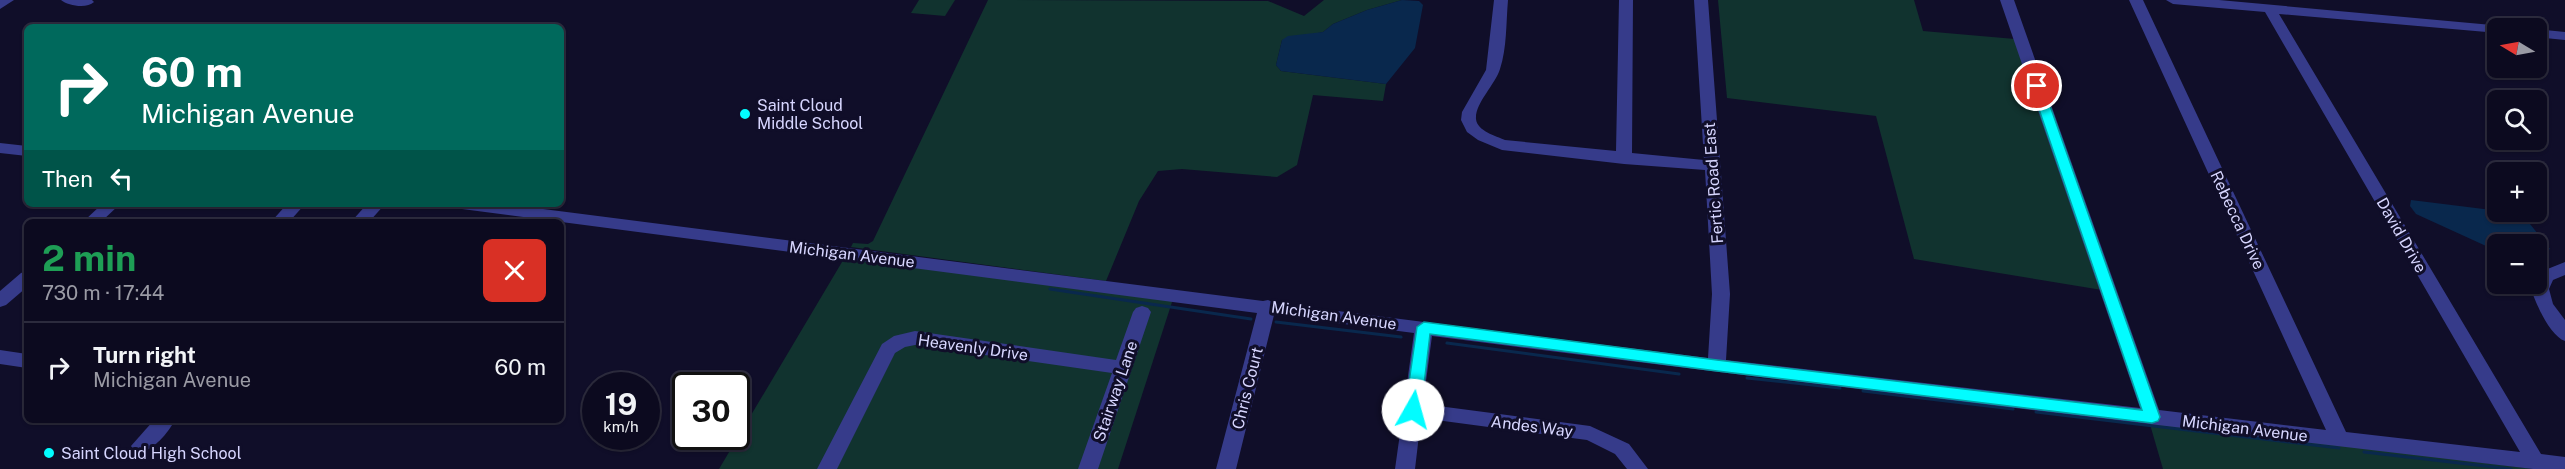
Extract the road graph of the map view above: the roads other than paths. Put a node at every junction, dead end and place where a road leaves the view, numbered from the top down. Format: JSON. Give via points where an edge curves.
{"nodes":[{"id":1,"x":7,"y":0,"type":"edge"},
{"id":2,"x":68,"y":0,"type":"edge"},
{"id":3,"x":1501,"y":0,"type":"edge"},
{"id":4,"x":1626,"y":0,"type":"edge"},
{"id":5,"x":1701,"y":0,"type":"edge"},
{"id":6,"x":2007,"y":0,"type":"edge"},
{"id":7,"x":2136,"y":0,"type":"edge"},
{"id":8,"x":2172,"y":0,"type":"edge"},
{"id":9,"x":87,"y":2,"type":"dead end"},
{"id":10,"x":0,"y":5,"type":"edge"},
{"id":11,"x":2270,"y":8,"type":"junction"},
{"id":12,"x":2487,"y":28,"type":"edge"},
{"id":13,"x":2547,"y":34,"type":"edge"},
{"id":14,"x":2565,"y":36,"type":"edge"},
{"id":15,"x":0,"y":148,"type":"edge"},
{"id":16,"x":24,"y":151,"type":"edge"},
{"id":17,"x":1632,"y":160,"type":"junction"},
{"id":18,"x":1713,"y":172,"type":"junction"},
{"id":19,"x":108,"y":207,"type":"edge"},
{"id":20,"x":294,"y":207,"type":"edge"},
{"id":21,"x":374,"y":207,"type":"edge"},
{"id":22,"x":486,"y":207,"type":"edge"},
{"id":23,"x":94,"y":219,"type":"edge"},
{"id":24,"x":282,"y":219,"type":"edge"},
{"id":25,"x":362,"y":219,"type":"edge"},
{"id":26,"x":2565,"y":268,"type":"edge"},
{"id":27,"x":24,"y":280,"type":"edge"},
{"id":28,"x":0,"y":301,"type":"edge"},
{"id":29,"x":1268,"y":306,"type":"junction"},
{"id":30,"x":1142,"y":312,"type":"dead end"},
{"id":31,"x":1424,"y":327,"type":"junction"},
{"id":32,"x":2565,"y":334,"type":"edge"},
{"id":33,"x":0,"y":357,"type":"edge"},
{"id":34,"x":24,"y":361,"type":"edge"},
{"id":35,"x":1717,"y":366,"type":"junction"},
{"id":36,"x":1122,"y":368,"type":"junction"},
{"id":37,"x":1413,"y":410,"type":"junction"},
{"id":38,"x":2152,"y":417,"type":"junction"},
{"id":39,"x":163,"y":423,"type":"edge"},
{"id":40,"x":2340,"y":439,"type":"junction"},
{"id":41,"x":141,"y":446,"type":"dead end"},
{"id":42,"x":2535,"y":461,"type":"junction"},
{"id":43,"x":2565,"y":465,"type":"edge"},
{"id":44,"x":826,"y":469,"type":"edge"},
{"id":45,"x":1088,"y":469,"type":"edge"},
{"id":46,"x":1226,"y":469,"type":"edge"},
{"id":47,"x":1405,"y":469,"type":"edge"},
{"id":48,"x":1638,"y":469,"type":"edge"}],
"edges":[{"from":1,"to":10,"type":"street"},
{"from":2,"to":9,"type":"street"},
{"from":3,"to":17,"type":"street","via":[[1493,68],[1469,111],[1475,129],[1485,139],[1502,145]]},
{"from":4,"to":17,"type":"street"},
{"from":5,"to":18,"type":"street","name":"Fertic Road East"},
{"from":6,"to":38,"type":"street"},
{"from":7,"to":40,"type":"street","name":"Rebecca Drive"},
{"from":8,"to":11,"type":"street"},
{"from":11,"to":12,"type":"street"},
{"from":11,"to":42,"type":"street","name":"David Drive"},
{"from":13,"to":14,"type":"street"},
{"from":15,"to":16,"type":"street"},
{"from":17,"to":18,"type":"street","via":[[1668,170]]},
{"from":18,"to":35,"type":"street","name":"Fertic Road East","via":[[1721,294]]},
{"from":19,"to":23,"type":"street"},
{"from":20,"to":24,"type":"street"},
{"from":21,"to":25,"type":"street"},
{"from":22,"to":29,"type":"street","name":"Michigan Avenue"},
{"from":26,"to":32,"type":"street","via":[[2547,276],[2540,289],[2545,305]]},
{"from":27,"to":28,"type":"street"},
{"from":29,"to":31,"type":"street","name":"Michigan Avenue"},
{"from":29,"to":46,"type":"street","name":"Chris Court"},
{"from":30,"to":36,"type":"street","name":"Stairway Lane"},
{"from":31,"to":35,"type":"street","name":"Michigan Avenue"},
{"from":31,"to":37,"type":"street"},
{"from":33,"to":34,"type":"street"},
{"from":35,"to":38,"type":"street","name":"Michigan Avenue"},
{"from":36,"to":44,"type":"street","name":"Heavenly Drive","via":[[915,338],[900,341],[888,349]]},
{"from":36,"to":45,"type":"street","name":"Stairway Lane"},
{"from":37,"to":47,"type":"street"},
{"from":37,"to":48,"type":"street","name":"Andes Way","via":[[1590,434],[1622,449]]},
{"from":38,"to":40,"type":"street","name":"Michigan Avenue"},
{"from":39,"to":41,"type":"street"},
{"from":40,"to":42,"type":"street","name":"Michigan Avenue"},
{"from":42,"to":43,"type":"street","name":"Michigan Avenue"}]}
